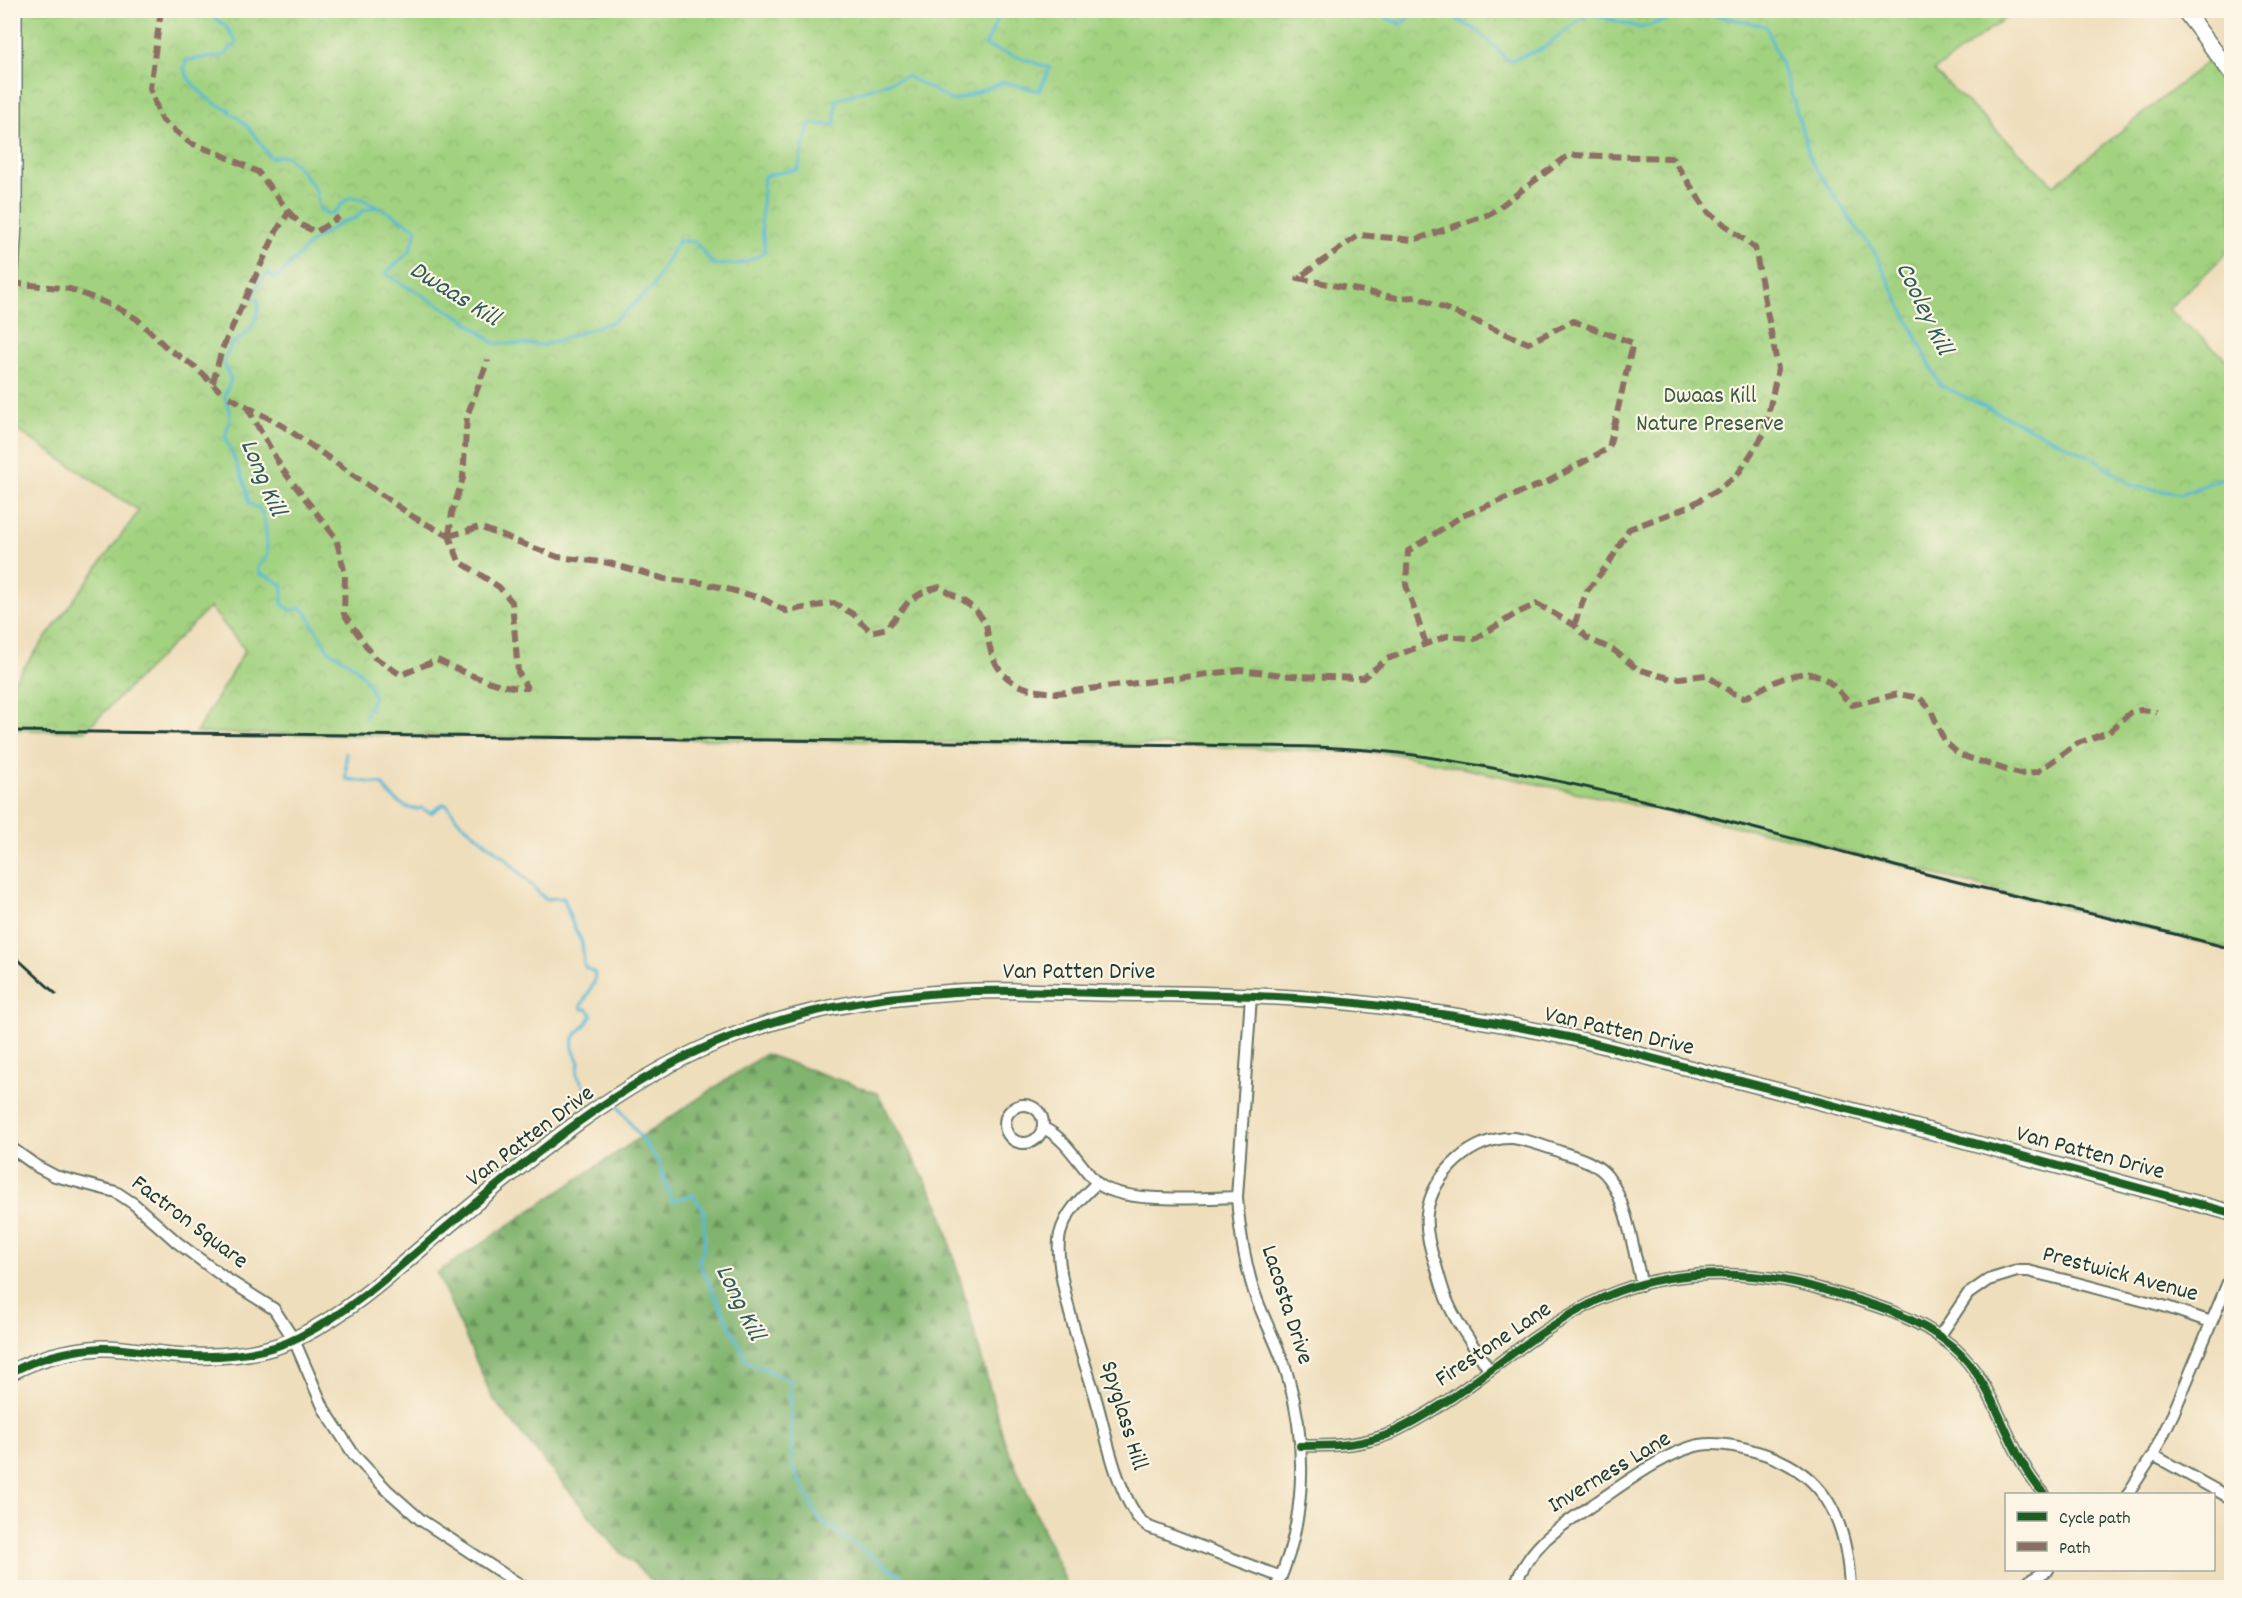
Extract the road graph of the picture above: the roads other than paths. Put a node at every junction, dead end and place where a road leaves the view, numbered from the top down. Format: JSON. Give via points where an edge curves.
{"nodes":[{"id":1,"x":14,"y":10,"type":"edge"},
{"id":2,"x":2184,"y":10,"type":"edge"},
{"id":3,"x":2232,"y":74,"type":"edge"},
{"id":4,"x":10,"y":288,"type":"edge"},
{"id":5,"x":1251,"y":996,"type":"junction"},
{"id":6,"x":1043,"y":1128,"type":"dead end"},
{"id":7,"x":10,"y":1148,"type":"edge"},
{"id":8,"x":1097,"y":1183,"type":"junction"},
{"id":9,"x":1237,"y":1197,"type":"junction"},
{"id":10,"x":2232,"y":1213,"type":"edge"},
{"id":11,"x":2232,"y":1273,"type":"edge"},
{"id":12,"x":1641,"y":1285,"type":"junction"},
{"id":13,"x":2211,"y":1322,"type":"junction"},
{"id":14,"x":1939,"y":1336,"type":"junction"},
{"id":15,"x":294,"y":1340,"type":"junction"},
{"id":16,"x":1489,"y":1370,"type":"junction"},
{"id":17,"x":10,"y":1373,"type":"edge"},
{"id":18,"x":1300,"y":1446,"type":"junction"},
{"id":19,"x":2153,"y":1455,"type":"junction"},
{"id":20,"x":2043,"y":1493,"type":"edge"},
{"id":21,"x":2129,"y":1493,"type":"edge"},
{"id":22,"x":2232,"y":1499,"type":"edge"},
{"id":23,"x":2045,"y":1571,"type":"edge"},
{"id":24,"x":1281,"y":1577,"type":"junction"},
{"id":25,"x":525,"y":1587,"type":"edge"},
{"id":26,"x":1276,"y":1587,"type":"edge"},
{"id":27,"x":1514,"y":1587,"type":"edge"},
{"id":28,"x":1850,"y":1587,"type":"edge"},
{"id":29,"x":2017,"y":1587,"type":"edge"}],
"edges":[{"from":1,"to":4,"type":"street","via":[[14,224]]},
{"from":2,"to":3,"type":"street"},
{"from":5,"to":9,"type":"street","name":"Lacosta Drive"},
{"from":5,"to":10,"type":"street","name":"Van Patten Drive","via":[[1382,1006],[1568,1037],[1911,1124]]},
{"from":5,"to":15,"type":"street","name":"Van Patten Drive","via":[[960,991],[840,1004],[779,1020],[713,1044],[619,1094],[514,1171],[342,1312]]},
{"from":6,"to":8,"type":"street"},
{"from":7,"to":15,"type":"street","name":"Factron Square","via":[[55,1176],[116,1192],[134,1204],[178,1243],[274,1309]]},
{"from":8,"to":9,"type":"street","via":[[1135,1197]]},
{"from":8,"to":24,"type":"street","name":"Spyglass Hill","via":[[1068,1215],[1058,1253],[1114,1466],[1136,1516],[1149,1527]]},
{"from":9,"to":18,"type":"street","name":"Lacosta Drive","via":[[1256,1297],[1288,1377]]},
{"from":11,"to":13,"type":"street"},
{"from":12,"to":14,"type":"street","name":"Firestone Lane","via":[[1699,1275],[1799,1282],[1880,1306]]},
{"from":12,"to":16,"type":"street","name":"Firestone Lane","via":[[1597,1301],[1541,1333]]},
{"from":12,"to":16,"type":"street","via":[[1627,1221],[1614,1184],[1606,1174],[1575,1156],[1512,1138],[1474,1148],[1462,1155],[1438,1185],[1430,1200],[1427,1230],[1448,1304]]},
{"from":13,"to":14,"type":"street","name":"Prestwick Avenue","via":[[2083,1284],[2017,1271],[1988,1280],[1968,1294]]},
{"from":13,"to":19,"type":"street"},
{"from":14,"to":20,"type":"street","name":"Firestone Lane","via":[[1974,1369],[2016,1452]]},
{"from":15,"to":17,"type":"street","name":"Van Patten Drive","via":[[223,1356],[105,1348],[63,1353]]},
{"from":15,"to":25,"type":"street","name":"Factron Square","via":[[324,1409],[354,1455],[387,1491],[421,1520]]},
{"from":16,"to":18,"type":"street","name":"Firestone Lane","via":[[1425,1416],[1384,1437],[1345,1445]]},
{"from":18,"to":24,"type":"street","name":"Lacosta Drive","via":[[1300,1504]]},
{"from":19,"to":21,"type":"street"},
{"from":19,"to":22,"type":"street"},
{"from":23,"to":29,"type":"street"},
{"from":24,"to":26,"type":"street","name":"Lacosta Drive"},
{"from":27,"to":28,"type":"street","name":"Inverness Lane","via":[[1520,1570],[1555,1530],[1675,1453],[1721,1444],[1779,1460],[1805,1475],[1822,1491],[1843,1537]]}]}
